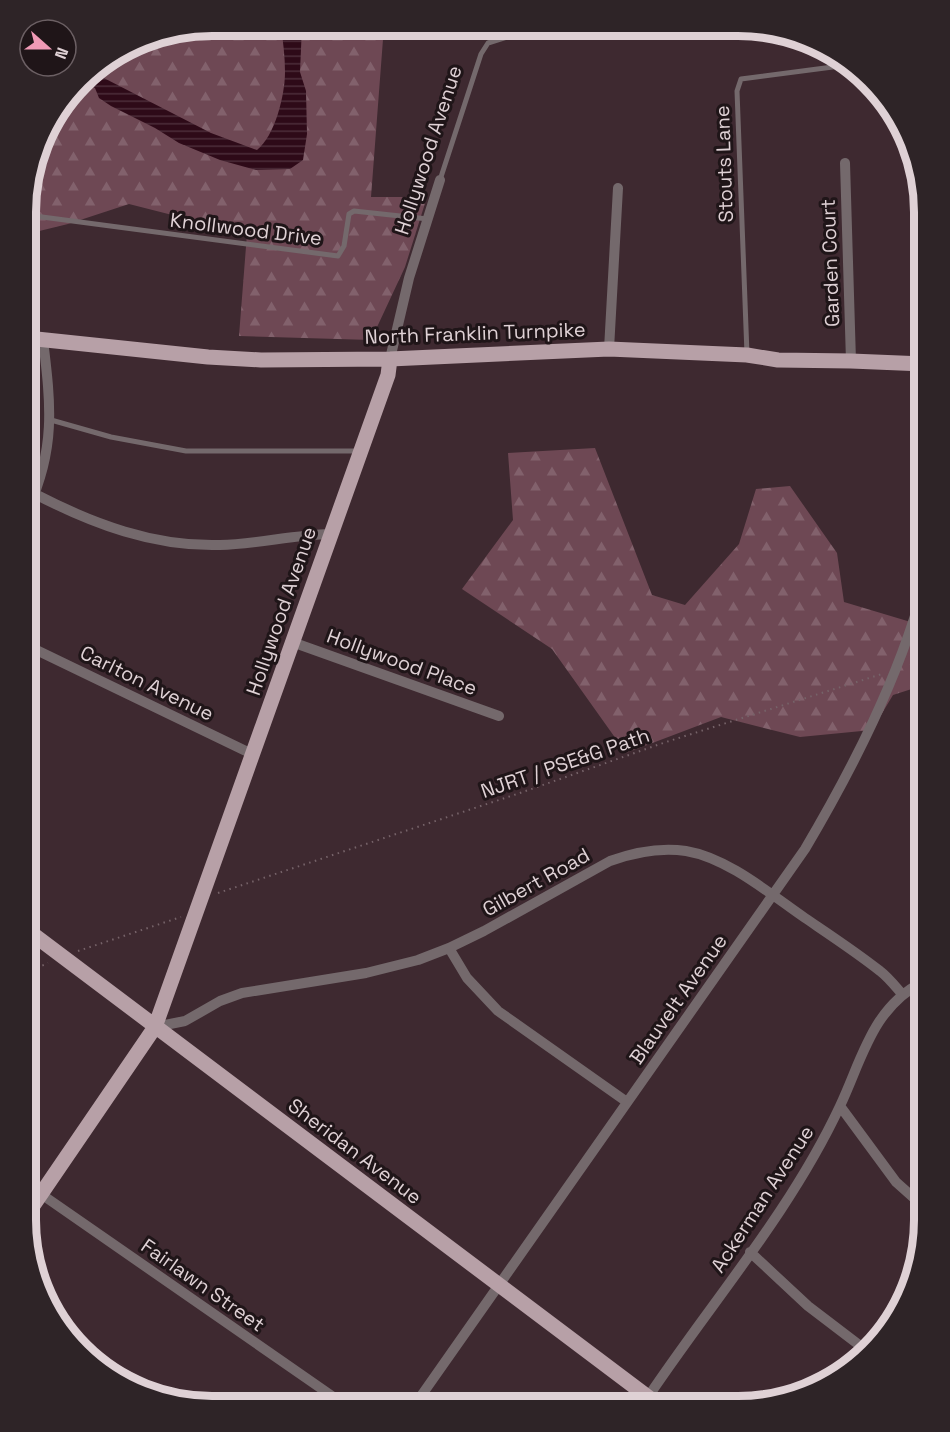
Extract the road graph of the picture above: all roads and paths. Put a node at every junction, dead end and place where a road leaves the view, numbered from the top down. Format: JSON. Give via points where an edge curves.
{"nodes":[{"id":1,"x":512,"y":36,"type":"edge"},
{"id":2,"x":836,"y":67,"type":"edge"},
{"id":3,"x":845,"y":164,"type":"dead end"},
{"id":4,"x":440,"y":180,"type":"joint"},
{"id":5,"x":618,"y":188,"type":"dead end"},
{"id":6,"x":36,"y":216,"type":"edge"},
{"id":7,"x":428,"y":219,"type":"junction"},
{"id":8,"x":36,"y":339,"type":"edge"},
{"id":9,"x":43,"y":340,"type":"junction"},
{"id":10,"x":609,"y":349,"type":"junction"},
{"id":11,"x":747,"y":356,"type":"junction"},
{"id":12,"x":390,"y":359,"type":"junction"},
{"id":13,"x":850,"y":361,"type":"junction"},
{"id":14,"x":914,"y":364,"type":"edge"},
{"id":15,"x":51,"y":420,"type":"junction"},
{"id":16,"x":361,"y":451,"type":"junction"},
{"id":17,"x":36,"y":491,"type":"edge"},
{"id":18,"x":36,"y":494,"type":"edge"},
{"id":19,"x":330,"y":534,"type":"junction"},
{"id":20,"x":914,"y":615,"type":"edge"},
{"id":21,"x":292,"y":642,"type":"junction"},
{"id":22,"x":36,"y":650,"type":"edge"},
{"id":23,"x":914,"y":663,"type":"edge"},
{"id":24,"x":895,"y":670,"type":"junction"},
{"id":25,"x":499,"y":716,"type":"dead end"},
{"id":26,"x":252,"y":754,"type":"junction"},
{"id":27,"x":215,"y":894,"type":"dead end"},
{"id":28,"x":772,"y":895,"type":"junction"},
{"id":29,"x":184,"y":916,"type":"dead end"},
{"id":30,"x":36,"y":936,"type":"edge"},
{"id":31,"x":449,"y":948,"type":"junction"},
{"id":32,"x":76,"y":952,"type":"dead end"},
{"id":33,"x":53,"y":961,"type":"dead end"},
{"id":34,"x":36,"y":969,"type":"edge"},
{"id":35,"x":914,"y":987,"type":"edge"},
{"id":36,"x":902,"y":994,"type":"junction"},
{"id":37,"x":155,"y":1027,"type":"junction"},
{"id":38,"x":627,"y":1102,"type":"junction"},
{"id":39,"x":840,"y":1106,"type":"junction"},
{"id":40,"x":40,"y":1194,"type":"junction"},
{"id":41,"x":914,"y":1199,"type":"edge"},
{"id":42,"x":36,"y":1200,"type":"edge"},
{"id":43,"x":750,"y":1252,"type":"junction"},
{"id":44,"x":498,"y":1285,"type":"junction"},
{"id":45,"x":860,"y":1346,"type":"edge"},
{"id":46,"x":332,"y":1396,"type":"edge"},
{"id":47,"x":421,"y":1396,"type":"edge"},
{"id":48,"x":641,"y":1396,"type":"edge"},
{"id":49,"x":655,"y":1396,"type":"edge"}],
"edges":[{"from":1,"to":4,"type":"lane","name":"Hollywood Avenue","via":[[488,43],[481,54]]},
{"from":2,"to":11,"type":"lane","name":"Stouts Lane","via":[[741,79],[737,91]]},
{"from":3,"to":13,"type":"street","name":"Garden Court"},
{"from":4,"to":7,"type":"street","name":"Hollywood Avenue"},
{"from":5,"to":10,"type":"street"},
{"from":6,"to":7,"type":"lane","name":"Knollwood Drive","via":[[338,256],[344,246],[349,214],[354,211]]},
{"from":7,"to":12,"type":"street","name":"Hollywood Avenue"},
{"from":8,"to":9,"type":"main road","name":"North Franklin Turnpike"},
{"from":9,"to":12,"type":"main road","name":"North Franklin Turnpike","via":[[261,360]]},
{"from":9,"to":15,"type":"street"},
{"from":10,"to":11,"type":"main road","name":"North Franklin Turnpike"},
{"from":10,"to":12,"type":"main road","name":"North Franklin Turnpike"},
{"from":11,"to":13,"type":"main road","name":"North Franklin Turnpike"},
{"from":12,"to":16,"type":"main road","name":"Hollywood Avenue"},
{"from":13,"to":14,"type":"main road","name":"North Franklin Turnpike"},
{"from":15,"to":16,"type":"lane","via":[[111,437],[186,451]]},
{"from":15,"to":17,"type":"street"},
{"from":16,"to":19,"type":"main road","name":"Hollywood Avenue"},
{"from":18,"to":19,"type":"street","via":[[103,525],[160,541],[220,545]]},
{"from":19,"to":21,"type":"main road","name":"Hollywood Avenue"},
{"from":20,"to":24,"type":"street","name":"Blauvelt Avenue"},
{"from":21,"to":25,"type":"street","name":"Hollywood Place"},
{"from":21,"to":26,"type":"main road","name":"Hollywood Avenue"},
{"from":22,"to":26,"type":"street","name":"Carlton Avenue"},
{"from":23,"to":24,"type":"path","name":"NJRT / PSE&G Path"},
{"from":24,"to":27,"type":"path","name":"NJRT / PSE&G Path","via":[[666,742]]},
{"from":24,"to":28,"type":"street","name":"Blauvelt Avenue","via":[[834,801]]},
{"from":26,"to":37,"type":"main road","name":"Hollywood Avenue"},
{"from":28,"to":31,"type":"street","name":"Gilbert Road","via":[[706,856],[687,851],[648,850],[610,861]]},
{"from":28,"to":36,"type":"street","name":"Gilbert Road","via":[[881,971]]},
{"from":28,"to":38,"type":"street","name":"Blauvelt Avenue"},
{"from":29,"to":32,"type":"path"},
{"from":30,"to":37,"type":"main road","name":"Sheridan Avenue"},
{"from":31,"to":37,"type":"street","name":"Gilbert Road","via":[[386,969],[242,993],[185,1021]]},
{"from":31,"to":38,"type":"street","via":[[467,978],[498,1011]]},
{"from":33,"to":34,"type":"path"},
{"from":35,"to":36,"type":"street","name":"Ackerman Avenue"},
{"from":36,"to":39,"type":"street","name":"Ackerman Avenue","via":[[880,1018]]},
{"from":37,"to":40,"type":"main road","name":"Hollywood Avenue"},
{"from":37,"to":44,"type":"main road","name":"Sheridan Avenue"},
{"from":38,"to":44,"type":"street","name":"Blauvelt Avenue"},
{"from":39,"to":41,"type":"street","via":[[896,1182]]},
{"from":39,"to":43,"type":"street","name":"Ackerman Avenue","via":[[816,1154]]},
{"from":40,"to":42,"type":"main road","name":"Hollywood Avenue"},
{"from":40,"to":46,"type":"street","name":"Fairlawn Street"},
{"from":43,"to":45,"type":"street","via":[[808,1306]]},
{"from":43,"to":49,"type":"street","name":"Ackerman Avenue"},
{"from":44,"to":47,"type":"street","name":"Blauvelt Avenue"},
{"from":44,"to":48,"type":"main road","name":"Sheridan Avenue"}]}
